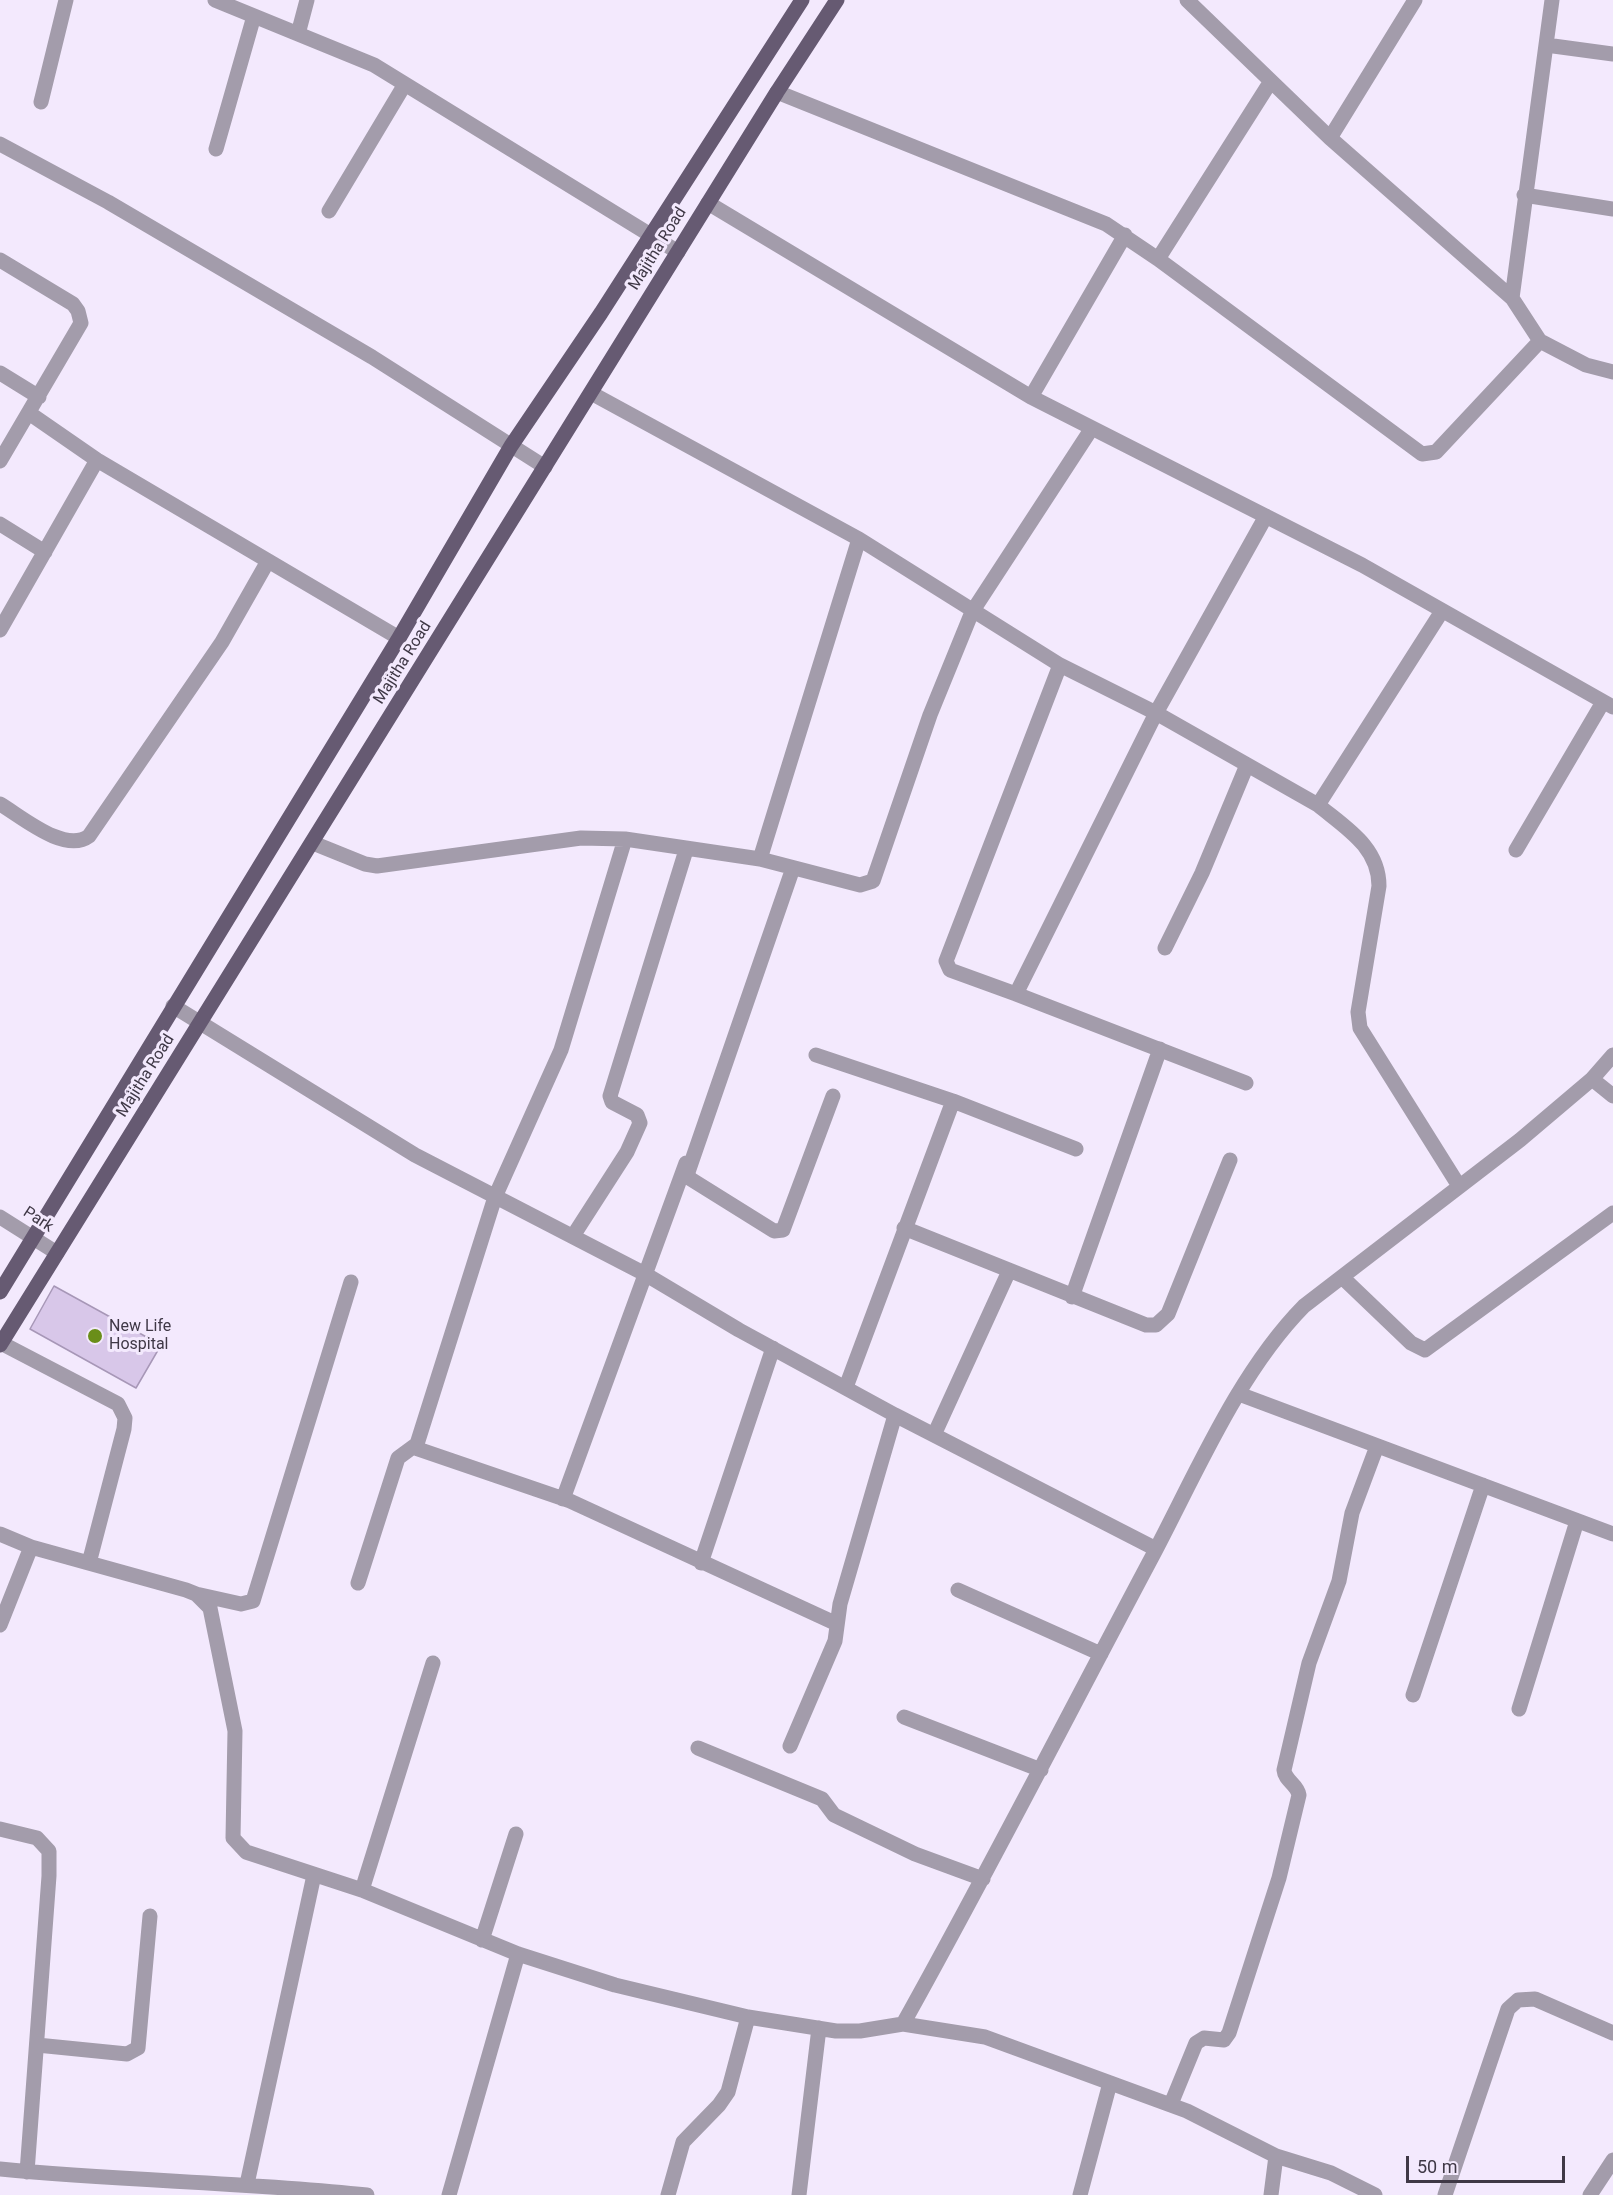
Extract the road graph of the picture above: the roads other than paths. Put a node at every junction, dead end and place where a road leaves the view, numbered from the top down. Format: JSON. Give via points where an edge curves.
{"nodes":[{"id":1,"x":66,"y":0,"type":"edge"},
{"id":2,"x":215,"y":0,"type":"edge"},
{"id":3,"x":308,"y":0,"type":"edge"},
{"id":4,"x":802,"y":0,"type":"edge"},
{"id":5,"x":837,"y":0,"type":"edge"},
{"id":6,"x":1187,"y":0,"type":"edge"},
{"id":7,"x":1415,"y":0,"type":"edge"},
{"id":8,"x":1552,"y":0,"type":"edge"},
{"id":9,"x":1205,"y":7,"type":"edge"},
{"id":10,"x":254,"y":16,"type":"junction"},
{"id":11,"x":298,"y":34,"type":"junction"},
{"id":12,"x":1546,"y":45,"type":"junction"},
{"id":13,"x":1613,"y":54,"type":"edge"},
{"id":14,"x":1271,"y":81,"type":"junction"},
{"id":15,"x":405,"y":84,"type":"junction"},
{"id":16,"x":777,"y":92,"type":"junction"},
{"id":17,"x":41,"y":102,"type":"dead end"},
{"id":18,"x":1330,"y":138,"type":"junction"},
{"id":19,"x":0,"y":144,"type":"edge"},
{"id":20,"x":216,"y":149,"type":"dead end"},
{"id":21,"x":1524,"y":195,"type":"junction"},
{"id":22,"x":708,"y":203,"type":"junction"},
{"id":23,"x":1613,"y":209,"type":"edge"},
{"id":24,"x":329,"y":211,"type":"dead end"},
{"id":25,"x":650,"y":235,"type":"junction"},
{"id":26,"x":1125,"y":236,"type":"junction"},
{"id":27,"x":678,"y":252,"type":"junction"},
{"id":28,"x":1158,"y":259,"type":"junction"},
{"id":29,"x":0,"y":260,"type":"edge"},
{"id":30,"x":1512,"y":298,"type":"junction"},
{"id":31,"x":1540,"y":341,"type":"junction"},
{"id":32,"x":1613,"y":372,"type":"edge"},
{"id":33,"x":0,"y":373,"type":"edge"},
{"id":34,"x":591,"y":393,"type":"junction"},
{"id":35,"x":1031,"y":396,"type":"junction"},
{"id":36,"x":39,"y":397,"type":"junction"},
{"id":37,"x":29,"y":413,"type":"junction"},
{"id":38,"x":1092,"y":428,"type":"junction"},
{"id":39,"x":511,"y":446,"type":"junction"},
{"id":40,"x":97,"y":460,"type":"junction"},
{"id":41,"x":0,"y":461,"type":"edge"},
{"id":42,"x":545,"y":467,"type":"junction"},
{"id":43,"x":1266,"y":516,"type":"junction"},
{"id":44,"x":0,"y":524,"type":"edge"},
{"id":45,"x":859,"y":539,"type":"junction"},
{"id":46,"x":45,"y":552,"type":"junction"},
{"id":47,"x":267,"y":561,"type":"junction"},
{"id":48,"x":1442,"y":611,"type":"junction"},
{"id":49,"x":972,"y":612,"type":"junction"},
{"id":50,"x":0,"y":630,"type":"edge"},
{"id":51,"x":399,"y":638,"type":"junction"},
{"id":52,"x":1060,"y":665,"type":"junction"},
{"id":53,"x":1608,"y":704,"type":"edge"},
{"id":54,"x":1156,"y":712,"type":"junction"},
{"id":55,"x":1247,"y":765,"type":"junction"},
{"id":56,"x":0,"y":804,"type":"edge"},
{"id":57,"x":1318,"y":805,"type":"junction"},
{"id":58,"x":625,"y":839,"type":"junction"},
{"id":59,"x":313,"y":843,"type":"junction"},
{"id":60,"x":686,"y":850,"type":"junction"},
{"id":61,"x":1516,"y":850,"type":"dead end"},
{"id":62,"x":760,"y":859,"type":"junction"},
{"id":63,"x":793,"y":868,"type":"junction"},
{"id":64,"x":1165,"y":948,"type":"dead end"},
{"id":65,"x":761,"y":960,"type":"junction"},
{"id":66,"x":1016,"y":994,"type":"junction"},
{"id":67,"x":173,"y":1006,"type":"junction"},
{"id":68,"x":200,"y":1024,"type":"junction"},
{"id":69,"x":1160,"y":1049,"type":"junction"},
{"id":70,"x":816,"y":1055,"type":"dead end"},
{"id":71,"x":1613,"y":1055,"type":"edge"},
{"id":72,"x":1592,"y":1079,"type":"junction"},
{"id":73,"x":1246,"y":1083,"type":"dead end"},
{"id":74,"x":833,"y":1096,"type":"dead end"},
{"id":75,"x":1613,"y":1096,"type":"edge"},
{"id":76,"x":953,"y":1101,"type":"junction"},
{"id":77,"x":1076,"y":1149,"type":"dead end"},
{"id":78,"x":1230,"y":1160,"type":"dead end"},
{"id":79,"x":1459,"y":1186,"type":"junction"},
{"id":80,"x":495,"y":1197,"type":"junction"},
{"id":81,"x":1613,"y":1212,"type":"edge"},
{"id":82,"x":0,"y":1217,"type":"edge"},
{"id":83,"x":904,"y":1228,"type":"junction"},
{"id":84,"x":573,"y":1236,"type":"junction"},
{"id":85,"x":33,"y":1238,"type":"junction"},
{"id":86,"x":57,"y":1253,"type":"junction"},
{"id":87,"x":1009,"y":1270,"type":"junction"},
{"id":88,"x":645,"y":1274,"type":"junction"},
{"id":89,"x":1342,"y":1277,"type":"junction"},
{"id":90,"x":351,"y":1282,"type":"dead end"},
{"id":91,"x":0,"y":1292,"type":"edge"},
{"id":92,"x":1072,"y":1297,"type":"junction"},
{"id":93,"x":1,"y":1344,"type":"edge"},
{"id":94,"x":773,"y":1348,"type":"junction"},
{"id":95,"x":846,"y":1387,"type":"junction"},
{"id":96,"x":1239,"y":1394,"type":"junction"},
{"id":97,"x":895,"y":1415,"type":"junction"},
{"id":98,"x":934,"y":1435,"type":"junction"},
{"id":99,"x":1377,"y":1446,"type":"junction"},
{"id":100,"x":415,"y":1448,"type":"junction"},
{"id":101,"x":1483,"y":1485,"type":"junction"},
{"id":102,"x":563,"y":1499,"type":"junction"},
{"id":103,"x":1577,"y":1521,"type":"junction"},
{"id":104,"x":0,"y":1534,"type":"edge"},
{"id":105,"x":1613,"y":1534,"type":"edge"},
{"id":106,"x":31,"y":1547,"type":"junction"},
{"id":107,"x":1156,"y":1549,"type":"junction"},
{"id":108,"x":89,"y":1563,"type":"junction"},
{"id":109,"x":701,"y":1563,"type":"junction"},
{"id":110,"x":358,"y":1583,"type":"dead end"},
{"id":111,"x":958,"y":1590,"type":"dead end"},
{"id":112,"x":196,"y":1594,"type":"junction"},
{"id":113,"x":837,"y":1624,"type":"junction"},
{"id":114,"x":0,"y":1625,"type":"edge"},
{"id":115,"x":1101,"y":1654,"type":"junction"},
{"id":116,"x":433,"y":1663,"type":"dead end"},
{"id":117,"x":1413,"y":1695,"type":"dead end"},
{"id":118,"x":1519,"y":1709,"type":"dead end"},
{"id":119,"x":903,"y":1717,"type":"dead end"},
{"id":120,"x":790,"y":1746,"type":"dead end"},
{"id":121,"x":698,"y":1748,"type":"dead end"},
{"id":122,"x":1041,"y":1770,"type":"junction"},
{"id":123,"x":0,"y":1829,"type":"edge"},
{"id":124,"x":516,"y":1834,"type":"dead end"},
{"id":125,"x":314,"y":1875,"type":"junction"},
{"id":126,"x":983,"y":1879,"type":"junction"},
{"id":127,"x":362,"y":1890,"type":"junction"},
{"id":128,"x":150,"y":1916,"type":"dead end"},
{"id":129,"x":482,"y":1940,"type":"junction"},
{"id":130,"x":518,"y":1954,"type":"junction"},
{"id":131,"x":748,"y":2017,"type":"junction"},
{"id":132,"x":903,"y":2024,"type":"junction"},
{"id":133,"x":819,"y":2028,"type":"junction"},
{"id":134,"x":1613,"y":2033,"type":"edge"},
{"id":135,"x":37,"y":2045,"type":"junction"},
{"id":136,"x":1110,"y":2083,"type":"junction"},
{"id":137,"x":1171,"y":2104,"type":"junction"},
{"id":138,"x":1276,"y":2156,"type":"junction"},
{"id":139,"x":1613,"y":2160,"type":"edge"},
{"id":140,"x":0,"y":2169,"type":"edge"},
{"id":141,"x":27,"y":2172,"type":"junction"},
{"id":142,"x":247,"y":2184,"type":"junction"},
{"id":143,"x":144,"y":2188,"type":"edge"},
{"id":144,"x":367,"y":2195,"type":"edge"},
{"id":145,"x":449,"y":2195,"type":"edge"},
{"id":146,"x":668,"y":2195,"type":"edge"},
{"id":147,"x":799,"y":2195,"type":"edge"},
{"id":148,"x":1080,"y":2195,"type":"edge"},
{"id":149,"x":1271,"y":2195,"type":"edge"},
{"id":150,"x":1375,"y":2195,"type":"edge"},
{"id":151,"x":1444,"y":2195,"type":"edge"},
{"id":152,"x":1590,"y":2195,"type":"edge"}],
"edges":[{"from":1,"to":17,"type":"street"},
{"from":2,"to":10,"type":"street"},
{"from":3,"to":11,"type":"street"},
{"from":4,"to":25,"type":"main road","name":"Majitha Road"},
{"from":5,"to":16,"type":"main road","name":"Majitha Road"},
{"from":6,"to":9,"type":"street"},
{"from":7,"to":18,"type":"street"},
{"from":8,"to":12,"type":"street"},
{"from":9,"to":14,"type":"street"},
{"from":10,"to":11,"type":"street"},
{"from":10,"to":20,"type":"street"},
{"from":11,"to":15,"type":"street","via":[[374,65]]},
{"from":12,"to":13,"type":"street"},
{"from":12,"to":21,"type":"street"},
{"from":14,"to":18,"type":"street"},
{"from":14,"to":28,"type":"street"},
{"from":15,"to":24,"type":"street"},
{"from":15,"to":25,"type":"street"},
{"from":16,"to":22,"type":"main road","name":"Majitha Road"},
{"from":16,"to":26,"type":"street","via":[[1106,224]]},
{"from":18,"to":30,"type":"street"},
{"from":19,"to":39,"type":"street","via":[[108,202],[372,357]]},
{"from":21,"to":23,"type":"street"},
{"from":21,"to":30,"type":"street"},
{"from":22,"to":27,"type":"main road","name":"Majitha Road"},
{"from":22,"to":35,"type":"street"},
{"from":25,"to":27,"type":"street"},
{"from":25,"to":39,"type":"main road","name":"Majitha Road"},
{"from":26,"to":28,"type":"street"},
{"from":26,"to":35,"type":"street"},
{"from":27,"to":34,"type":"main road","name":"Majitha Road"},
{"from":28,"to":31,"type":"street","via":[[1422,454],[1436,452]]},
{"from":29,"to":36,"type":"street","via":[[73,304],[81,317]]},
{"from":30,"to":31,"type":"street"},
{"from":31,"to":32,"type":"street","via":[[1587,365]]},
{"from":33,"to":36,"type":"street"},
{"from":34,"to":42,"type":"main road","name":"Majitha Road"},
{"from":34,"to":45,"type":"street"},
{"from":35,"to":38,"type":"street"},
{"from":36,"to":37,"type":"street"},
{"from":37,"to":40,"type":"street"},
{"from":37,"to":41,"type":"street"},
{"from":38,"to":43,"type":"street"},
{"from":38,"to":49,"type":"street"},
{"from":39,"to":42,"type":"street"},
{"from":39,"to":51,"type":"main road","name":"Majitha Road"},
{"from":40,"to":46,"type":"street"},
{"from":40,"to":47,"type":"street"},
{"from":42,"to":59,"type":"main road","name":"Majitha Road"},
{"from":43,"to":48,"type":"street"},
{"from":43,"to":54,"type":"street"},
{"from":44,"to":46,"type":"street"},
{"from":45,"to":49,"type":"street"},
{"from":45,"to":62,"type":"street"},
{"from":46,"to":50,"type":"street"},
{"from":47,"to":51,"type":"street"},
{"from":47,"to":56,"type":"street","via":[[222,642],[89,836],[78,842],[61,840]]},
{"from":48,"to":53,"type":"street"},
{"from":48,"to":57,"type":"street"},
{"from":49,"to":52,"type":"street"},
{"from":49,"to":63,"type":"street","via":[[930,715],[873,881],[860,885]]},
{"from":51,"to":67,"type":"main road","name":"Majitha Road"},
{"from":52,"to":54,"type":"street"},
{"from":52,"to":66,"type":"street","via":[[946,960],[950,970]]},
{"from":53,"to":61,"type":"street"},
{"from":54,"to":55,"type":"street"},
{"from":54,"to":66,"type":"street"},
{"from":55,"to":57,"type":"street"},
{"from":55,"to":64,"type":"street","via":[[1202,873]]},
{"from":57,"to":79,"type":"street","via":[[1353,834],[1375,859],[1379,870],[1358,1012],[1360,1028]]},
{"from":58,"to":59,"type":"street","via":[[580,838],[377,866]]},
{"from":58,"to":60,"type":"street"},
{"from":58,"to":80,"type":"street","via":[[561,1050]]},
{"from":59,"to":68,"type":"main road","name":"Majitha Road"},
{"from":60,"to":62,"type":"street"},
{"from":60,"to":84,"type":"street","via":[[610,1096],[612,1102],[637,1115],[640,1123],[627,1152]]},
{"from":62,"to":63,"type":"street"},
{"from":63,"to":65,"type":"street"},
{"from":65,"to":74,"type":"street","via":[[689,1178],[774,1231],[783,1230]]},
{"from":65,"to":88,"type":"street"},
{"from":66,"to":69,"type":"street"},
{"from":67,"to":68,"type":"street"},
{"from":67,"to":85,"type":"main road","name":"Majitha Road"},
{"from":68,"to":80,"type":"street","via":[[377,1134]]},
{"from":68,"to":86,"type":"main road","name":"Majitha Road"},
{"from":69,"to":73,"type":"street"},
{"from":69,"to":92,"type":"street"},
{"from":70,"to":76,"type":"street"},
{"from":71,"to":72,"type":"street"},
{"from":72,"to":75,"type":"street"},
{"from":72,"to":79,"type":"street"},
{"from":76,"to":77,"type":"street"},
{"from":76,"to":83,"type":"street"},
{"from":78,"to":92,"type":"street","via":[[1163,1321],[1146,1325]]},
{"from":79,"to":89,"type":"street"},
{"from":80,"to":84,"type":"street"},
{"from":80,"to":100,"type":"street"},
{"from":81,"to":89,"type":"street","via":[[1425,1350],[1411,1343]]},
{"from":82,"to":85,"type":"street","name":"Park"},
{"from":83,"to":87,"type":"street"},
{"from":83,"to":95,"type":"street"},
{"from":84,"to":88,"type":"street"},
{"from":85,"to":86,"type":"street","name":"Park"},
{"from":85,"to":91,"type":"main road","name":"Majitha Road"},
{"from":86,"to":93,"type":"main road","name":"Majitha Road"},
{"from":87,"to":92,"type":"street"},
{"from":87,"to":98,"type":"street"},
{"from":88,"to":94,"type":"street"},
{"from":88,"to":102,"type":"street"},
{"from":89,"to":96,"type":"street","via":[[1290,1320]]},
{"from":90,"to":112,"type":"street","via":[[253,1601],[241,1604]]},
{"from":93,"to":108,"type":"street","via":[[118,1404],[122,1410],[124,1429]]},
{"from":94,"to":95,"type":"street"},
{"from":94,"to":109,"type":"street"},
{"from":95,"to":97,"type":"street"},
{"from":96,"to":99,"type":"street"},
{"from":96,"to":107,"type":"street"},
{"from":97,"to":98,"type":"street"},
{"from":97,"to":113,"type":"street"},
{"from":98,"to":107,"type":"street"},
{"from":99,"to":101,"type":"street"},
{"from":99,"to":137,"type":"street","via":[[1352,1513],[1339,1581],[1309,1663],[1284,1770],[1299,1795],[1279,1878],[1229,2033],[1224,2040],[1204,2038],[1196,2043]]},
{"from":100,"to":102,"type":"street"},
{"from":100,"to":110,"type":"street","via":[[398,1458]]},
{"from":101,"to":103,"type":"street"},
{"from":101,"to":117,"type":"street"},
{"from":102,"to":109,"type":"street"},
{"from":103,"to":105,"type":"street"},
{"from":103,"to":118,"type":"street"},
{"from":104,"to":106,"type":"street"},
{"from":106,"to":108,"type":"street"},
{"from":106,"to":114,"type":"street"},
{"from":107,"to":115,"type":"street"},
{"from":108,"to":112,"type":"street"},
{"from":109,"to":113,"type":"street"},
{"from":111,"to":115,"type":"street"},
{"from":112,"to":125,"type":"street","via":[[210,1608],[214,1620],[232,1708],[233,1838],[246,1852]]},
{"from":113,"to":120,"type":"street","via":[[833,1649]]},
{"from":115,"to":122,"type":"street"},
{"from":116,"to":127,"type":"street"},
{"from":119,"to":122,"type":"street"},
{"from":121,"to":126,"type":"street","via":[[822,1799],[834,1815],[915,1854]]},
{"from":122,"to":126,"type":"street"},
{"from":123,"to":135,"type":"street","via":[[37,1838],[49,1851]]},
{"from":124,"to":129,"type":"street"},
{"from":125,"to":127,"type":"street"},
{"from":125,"to":142,"type":"street"},
{"from":126,"to":132,"type":"street"},
{"from":127,"to":129,"type":"street"},
{"from":128,"to":135,"type":"street","via":[[138,2048],[127,2054]]},
{"from":129,"to":130,"type":"street"},
{"from":130,"to":131,"type":"street","via":[[578,1975]]},
{"from":130,"to":145,"type":"street"},
{"from":131,"to":133,"type":"street"},
{"from":131,"to":146,"type":"street","via":[[728,2092],[683,2142]]},
{"from":132,"to":133,"type":"street","via":[[860,2031]]},
{"from":132,"to":136,"type":"street","via":[[985,2037]]},
{"from":133,"to":147,"type":"street"},
{"from":134,"to":151,"type":"street","via":[[1535,1999],[1513,2003]]},
{"from":135,"to":141,"type":"street"},
{"from":136,"to":137,"type":"street"},
{"from":136,"to":148,"type":"street"},
{"from":137,"to":138,"type":"street"},
{"from":138,"to":149,"type":"street"},
{"from":138,"to":150,"type":"street","via":[[1331,2174]]},
{"from":139,"to":152,"type":"street"},
{"from":140,"to":141,"type":"street"},
{"from":141,"to":143,"type":"street"},
{"from":142,"to":143,"type":"street"},
{"from":142,"to":144,"type":"street"}]}
